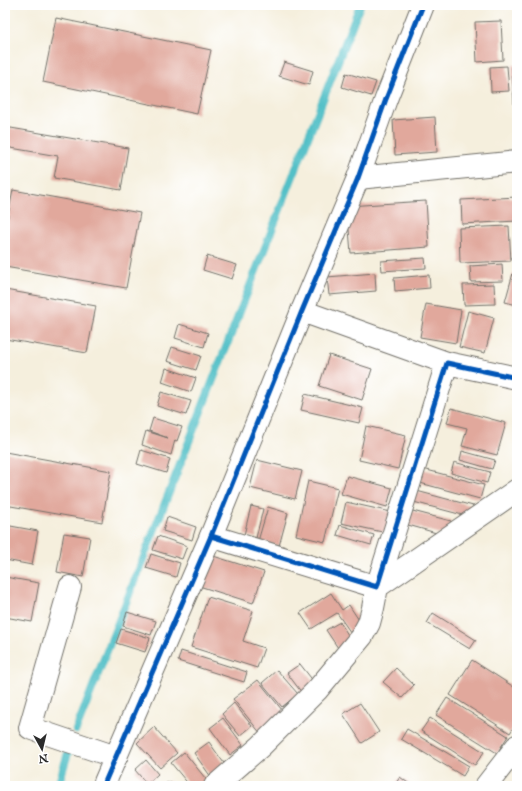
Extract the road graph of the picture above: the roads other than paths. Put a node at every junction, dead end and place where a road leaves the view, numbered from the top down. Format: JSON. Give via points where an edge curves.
{"nodes":[{"id":1,"x":423,"y":5,"type":"edge"},
{"id":2,"x":517,"y":162,"type":"edge"},
{"id":3,"x":358,"y":178,"type":"junction"},
{"id":4,"x":302,"y":311,"type":"junction"},
{"id":5,"x":446,"y":363,"type":"junction"},
{"id":6,"x":517,"y":378,"type":"edge"},
{"id":7,"x":517,"y":490,"type":"edge"},
{"id":8,"x":211,"y":536,"type":"junction"},
{"id":9,"x":377,"y":586,"type":"junction"},
{"id":10,"x":70,"y":587,"type":"dead end"},
{"id":11,"x":517,"y":746,"type":"edge"},
{"id":12,"x":116,"y":757,"type":"junction"},
{"id":13,"x":106,"y":786,"type":"edge"},
{"id":14,"x":215,"y":786,"type":"edge"},
{"id":15,"x":486,"y":786,"type":"edge"}],
"edges":[{"from":1,"to":3,"type":"street"},
{"from":2,"to":3,"type":"street"},
{"from":3,"to":4,"type":"street"},
{"from":4,"to":5,"type":"street"},
{"from":4,"to":8,"type":"street"},
{"from":5,"to":6,"type":"street"},
{"from":5,"to":9,"type":"street"},
{"from":7,"to":9,"type":"street"},
{"from":8,"to":9,"type":"street"},
{"from":8,"to":12,"type":"street"},
{"from":9,"to":14,"type":"street","via":[[369,623],[362,636],[317,690],[261,746]]},
{"from":10,"to":12,"type":"street","via":[[30,728]]},
{"from":11,"to":15,"type":"street"},
{"from":12,"to":13,"type":"street","via":[[105,782]]}]}
